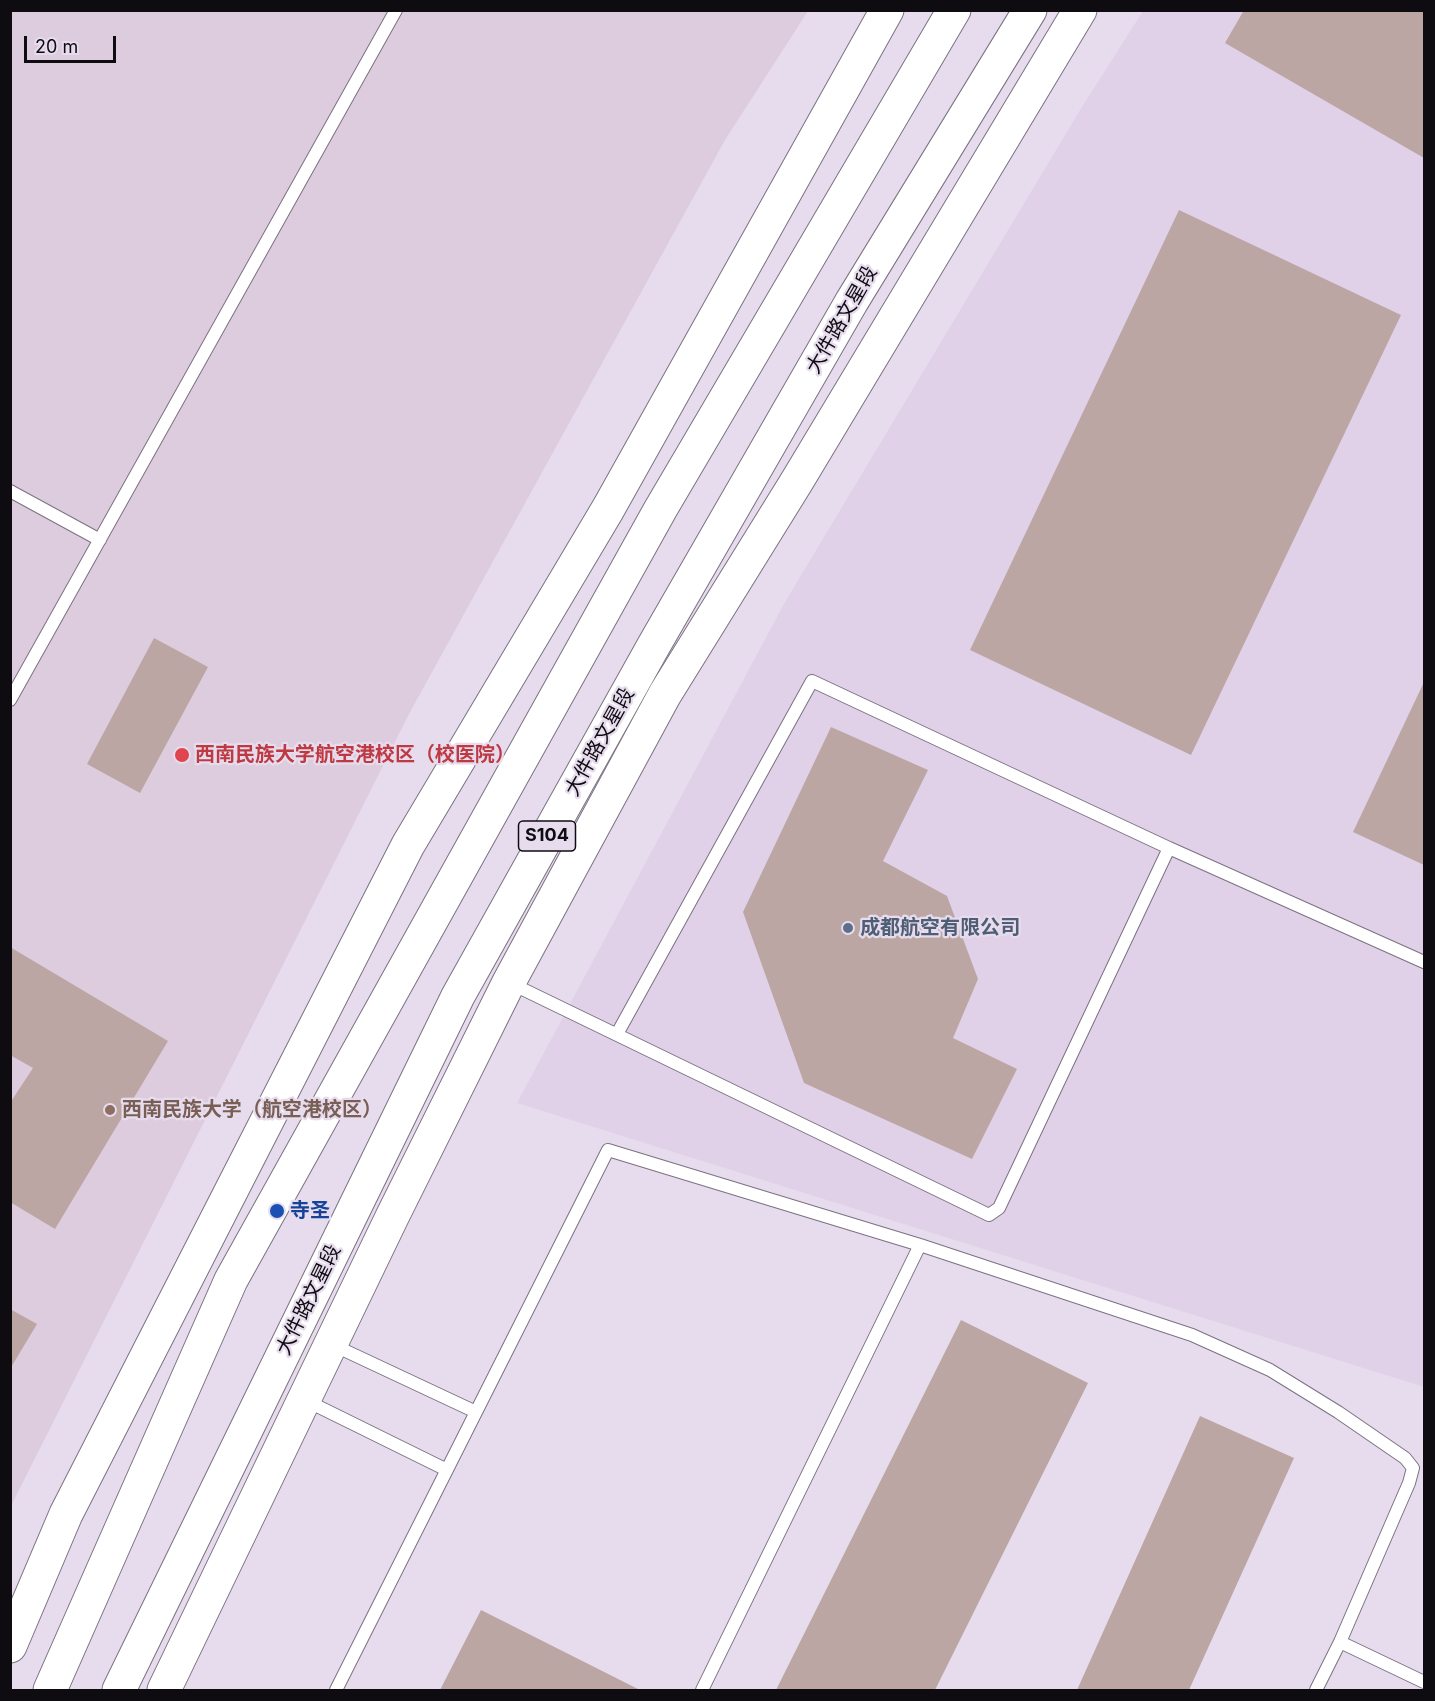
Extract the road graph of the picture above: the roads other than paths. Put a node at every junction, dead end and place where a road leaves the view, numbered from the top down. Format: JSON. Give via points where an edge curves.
{"nodes":[{"id":1,"x":396,"y":10,"type":"edge"},
{"id":2,"x":887,"y":10,"type":"edge"},
{"id":3,"x":954,"y":10,"type":"edge"},
{"id":4,"x":1029,"y":10,"type":"edge"},
{"id":5,"x":1080,"y":10,"type":"edge"},
{"id":6,"x":10,"y":491,"type":"edge"},
{"id":7,"x":100,"y":540,"type":"junction"},
{"id":8,"x":10,"y":700,"type":"edge"},
{"id":9,"x":1169,"y":848,"type":"junction"},
{"id":10,"x":1425,"y":962,"type":"edge"},
{"id":11,"x":509,"y":982,"type":"junction"},
{"id":12,"x":617,"y":1034,"type":"junction"},
{"id":13,"x":920,"y":1245,"type":"junction"},
{"id":14,"x":331,"y":1344,"type":"junction"},
{"id":15,"x":304,"y":1400,"type":"junction"},
{"id":16,"x":476,"y":1412,"type":"junction"},
{"id":17,"x":447,"y":1470,"type":"junction"},
{"id":18,"x":1340,"y":1642,"type":"junction"},
{"id":19,"x":10,"y":1646,"type":"edge"},
{"id":20,"x":1425,"y":1682,"type":"edge"},
{"id":21,"x":50,"y":1690,"type":"edge"},
{"id":22,"x":119,"y":1690,"type":"edge"},
{"id":23,"x":164,"y":1690,"type":"edge"},
{"id":24,"x":336,"y":1690,"type":"edge"},
{"id":25,"x":702,"y":1690,"type":"edge"},
{"id":26,"x":1316,"y":1690,"type":"edge"}],
"edges":[{"from":1,"to":7,"type":"lane"},
{"from":2,"to":19,"type":"main road","via":[[608,509],[408,845],[66,1514]]},
{"from":3,"to":21,"type":"main road","number":"S104","via":[[660,510],[231,1280]]},
{"from":4,"to":22,"type":"main road","name":"大件路文星段","number":"S104","via":[[852,301],[458,996]]},
{"from":5,"to":11,"type":"main road","via":[[665,694]]},
{"from":6,"to":7,"type":"lane"},
{"from":7,"to":8,"type":"lane"},
{"from":9,"to":10,"type":"lane"},
{"from":9,"to":12,"type":"lane","via":[[812,681]]},
{"from":9,"to":12,"type":"lane","via":[[999,1209],[989,1215]]},
{"from":11,"to":12,"type":"lane"},
{"from":11,"to":14,"type":"main road"},
{"from":13,"to":16,"type":"lane","via":[[608,1150]]},
{"from":13,"to":18,"type":"lane","via":[[1192,1335],[1270,1370],[1405,1458],[1413,1468],[1409,1482]]},
{"from":13,"to":25,"type":"lane"},
{"from":14,"to":15,"type":"main road"},
{"from":14,"to":16,"type":"lane"},
{"from":15,"to":17,"type":"lane"},
{"from":15,"to":23,"type":"main road"},
{"from":16,"to":17,"type":"lane"},
{"from":17,"to":24,"type":"lane"},
{"from":18,"to":20,"type":"lane"},
{"from":18,"to":26,"type":"lane"}]}
